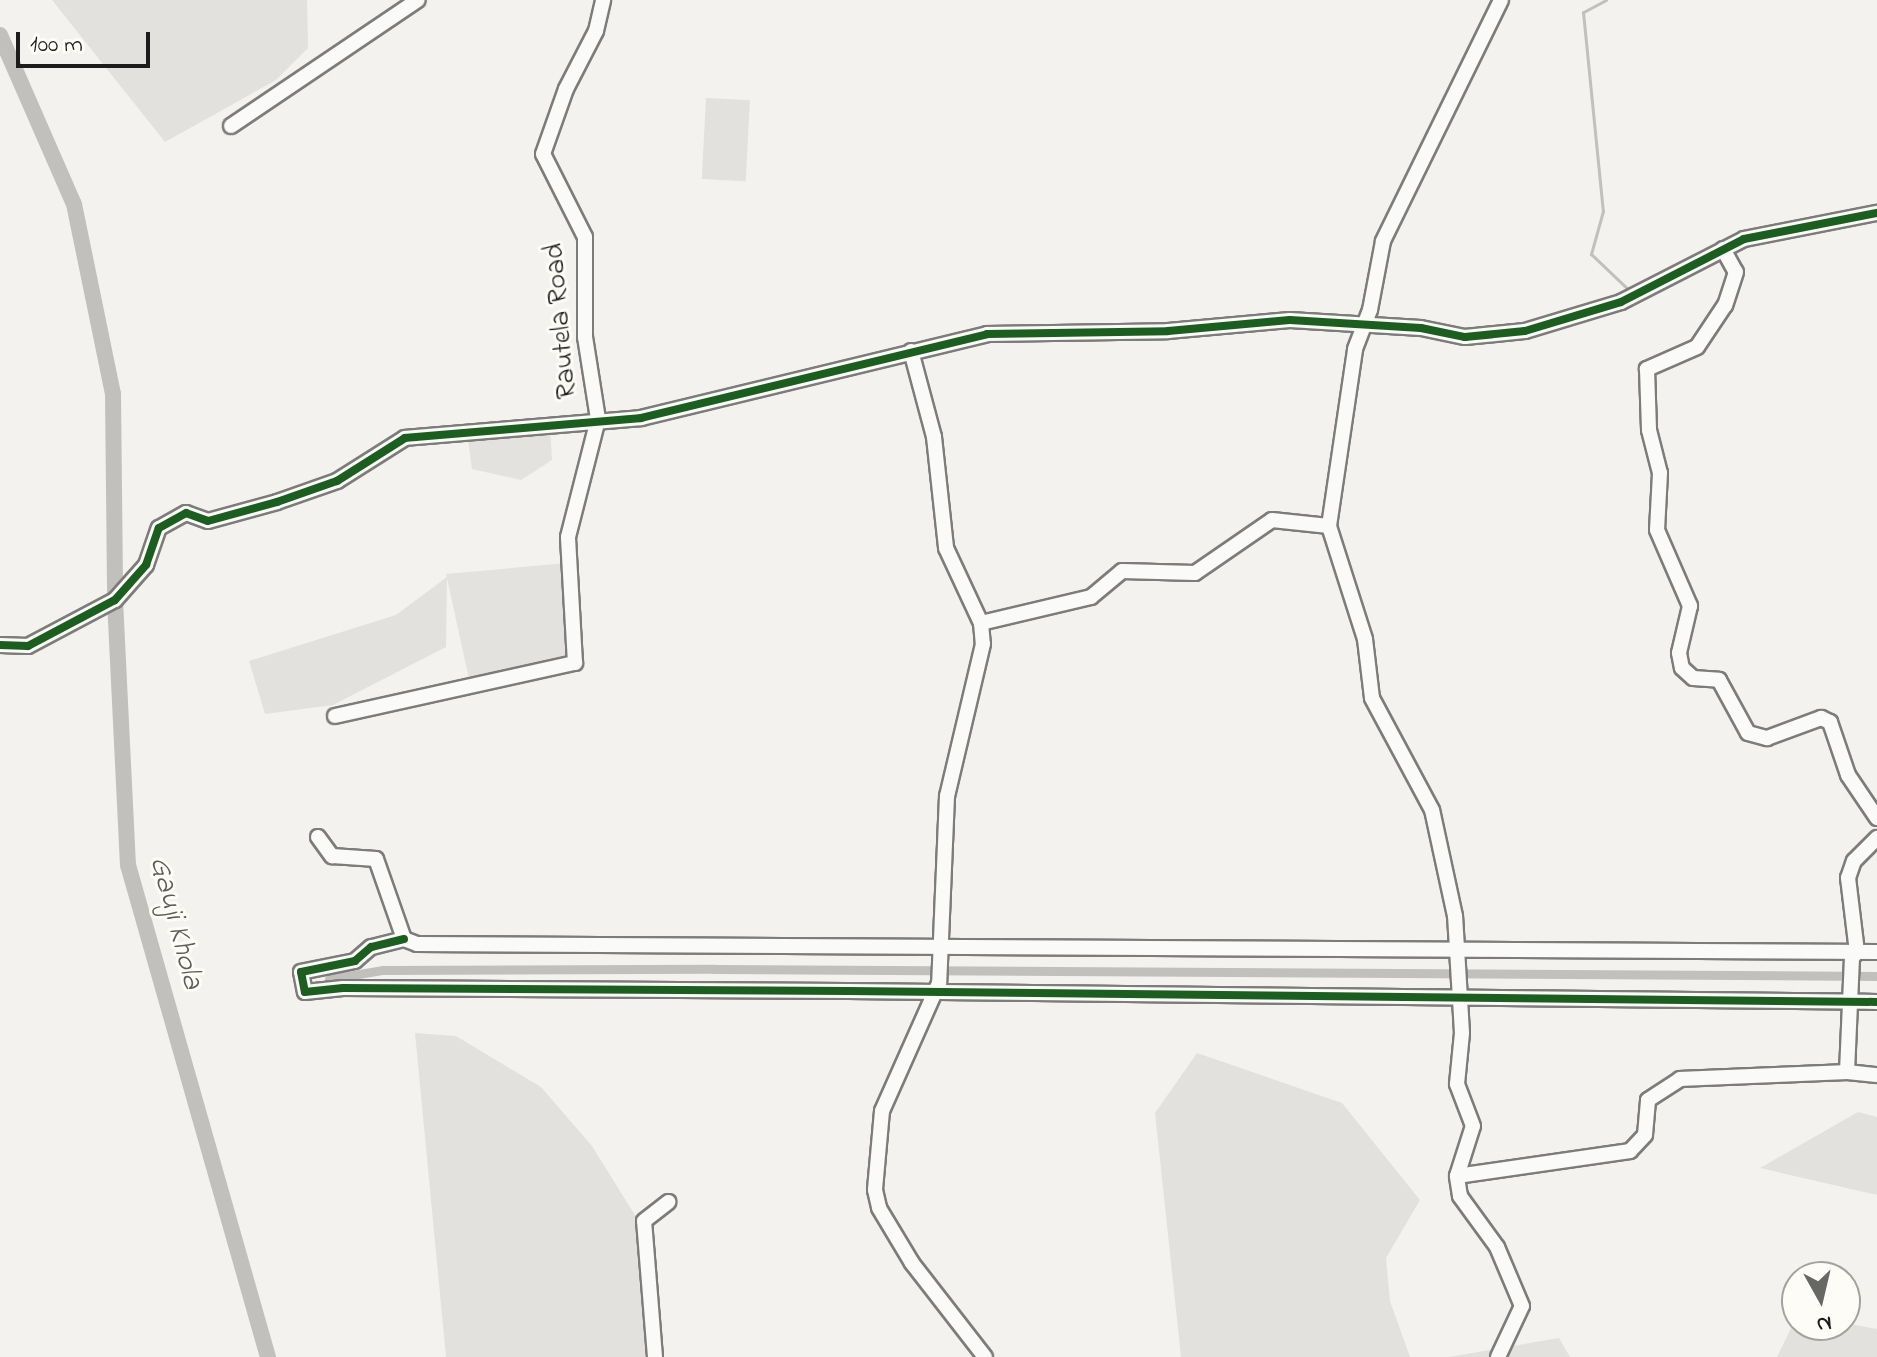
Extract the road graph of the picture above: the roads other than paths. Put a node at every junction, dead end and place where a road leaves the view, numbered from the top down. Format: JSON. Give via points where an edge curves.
{"nodes":[{"id":1,"x":418,"y":0,"type":"edge"},
{"id":2,"x":603,"y":0,"type":"edge"},
{"id":3,"x":1501,"y":0,"type":"edge"},
{"id":4,"x":231,"y":126,"type":"dead end"},
{"id":5,"x":1877,"y":213,"type":"edge"},
{"id":6,"x":1723,"y":249,"type":"junction"},
{"id":7,"x":1363,"y":323,"type":"junction"},
{"id":8,"x":911,"y":351,"type":"junction"},
{"id":9,"x":598,"y":419,"type":"junction"},
{"id":10,"x":1329,"y":526,"type":"junction"},
{"id":11,"x":981,"y":623,"type":"junction"},
{"id":12,"x":0,"y":645,"type":"edge"},
{"id":13,"x":335,"y":716,"type":"dead end"},
{"id":14,"x":1877,"y":818,"type":"edge"},
{"id":15,"x":318,"y":837,"type":"dead end"},
{"id":16,"x":1877,"y":838,"type":"edge"},
{"id":17,"x":404,"y":939,"type":"junction"},
{"id":18,"x":940,"y":950,"type":"junction"},
{"id":19,"x":1877,"y":952,"type":"edge"},
{"id":20,"x":1457,"y":953,"type":"junction"},
{"id":21,"x":1855,"y":955,"type":"junction"},
{"id":22,"x":938,"y":988,"type":"junction"},
{"id":23,"x":1457,"y":992,"type":"junction"},
{"id":24,"x":1853,"y":998,"type":"junction"},
{"id":25,"x":1877,"y":1002,"type":"edge"},
{"id":26,"x":1847,"y":1072,"type":"junction"},
{"id":27,"x":1877,"y":1075,"type":"edge"},
{"id":28,"x":1457,"y":1176,"type":"junction"},
{"id":29,"x":668,"y":1202,"type":"dead end"},
{"id":30,"x":655,"y":1357,"type":"edge"},
{"id":31,"x":985,"y":1357,"type":"edge"},
{"id":32,"x":1498,"y":1357,"type":"edge"}],
"edges":[{"from":1,"to":4,"type":"street"},
{"from":2,"to":9,"type":"street","name":"Rautela Road","via":[[596,31],[566,89],[543,154],[585,237],[585,337]]},
{"from":3,"to":7,"type":"street","via":[[1383,241]]},
{"from":5,"to":6,"type":"street","via":[[1767,232]]},
{"from":6,"to":7,"type":"street","via":[[1621,302],[1525,331],[1465,337]]},
{"from":6,"to":14,"type":"street","via":[[1736,272],[1725,305],[1697,347],[1647,369],[1649,430],[1660,473],[1657,530],[1690,606],[1679,653],[1682,668],[1693,678],[1719,680],[1748,733],[1767,738],[1821,718],[1830,722],[1848,775]]},
{"from":7,"to":8,"type":"street","via":[[1290,320],[1168,331],[987,334]]},
{"from":7,"to":10,"type":"street"},
{"from":8,"to":9,"type":"street","via":[[697,407],[641,418]]},
{"from":8,"to":11,"type":"street","via":[[934,437],[946,548]]},
{"from":9,"to":12,"type":"street","via":[[405,438],[337,481],[277,502],[208,521],[186,513],[159,528],[146,565],[115,600],[28,646]]},
{"from":9,"to":13,"type":"street","via":[[568,537],[575,663]]},
{"from":10,"to":11,"type":"street","via":[[1272,520],[1195,573],[1122,571],[1091,597]]},
{"from":10,"to":20,"type":"street","via":[[1365,639],[1372,698],[1432,810],[1455,916]]},
{"from":11,"to":18,"type":"street","via":[[983,644],[947,796]]},
{"from":15,"to":17,"type":"street","via":[[332,856],[376,859]]},
{"from":16,"to":21,"type":"street","via":[[1854,861],[1848,878]]},
{"from":17,"to":18,"type":"street","via":[[417,944]]},
{"from":17,"to":22,"type":"street","via":[[371,947],[355,961],[301,972],[305,992]]},
{"from":18,"to":20,"type":"street"},
{"from":18,"to":22,"type":"street"},
{"from":19,"to":21,"type":"street"},
{"from":20,"to":21,"type":"street"},
{"from":20,"to":23,"type":"street"},
{"from":21,"to":24,"type":"street"},
{"from":22,"to":23,"type":"street"},
{"from":22,"to":31,"type":"street","via":[[882,1111],[875,1190],[879,1208],[912,1263]]},
{"from":23,"to":24,"type":"street"},
{"from":23,"to":28,"type":"street","via":[[1462,1033],[1457,1084],[1473,1126]]},
{"from":24,"to":25,"type":"street"},
{"from":24,"to":26,"type":"street"},
{"from":26,"to":27,"type":"street"},
{"from":26,"to":28,"type":"street","via":[[1680,1079],[1648,1100],[1645,1135],[1630,1151]]},
{"from":28,"to":32,"type":"street","via":[[1460,1196],[1497,1247],[1519,1290],[1522,1306]]},
{"from":29,"to":30,"type":"street","via":[[644,1221]]}]}
